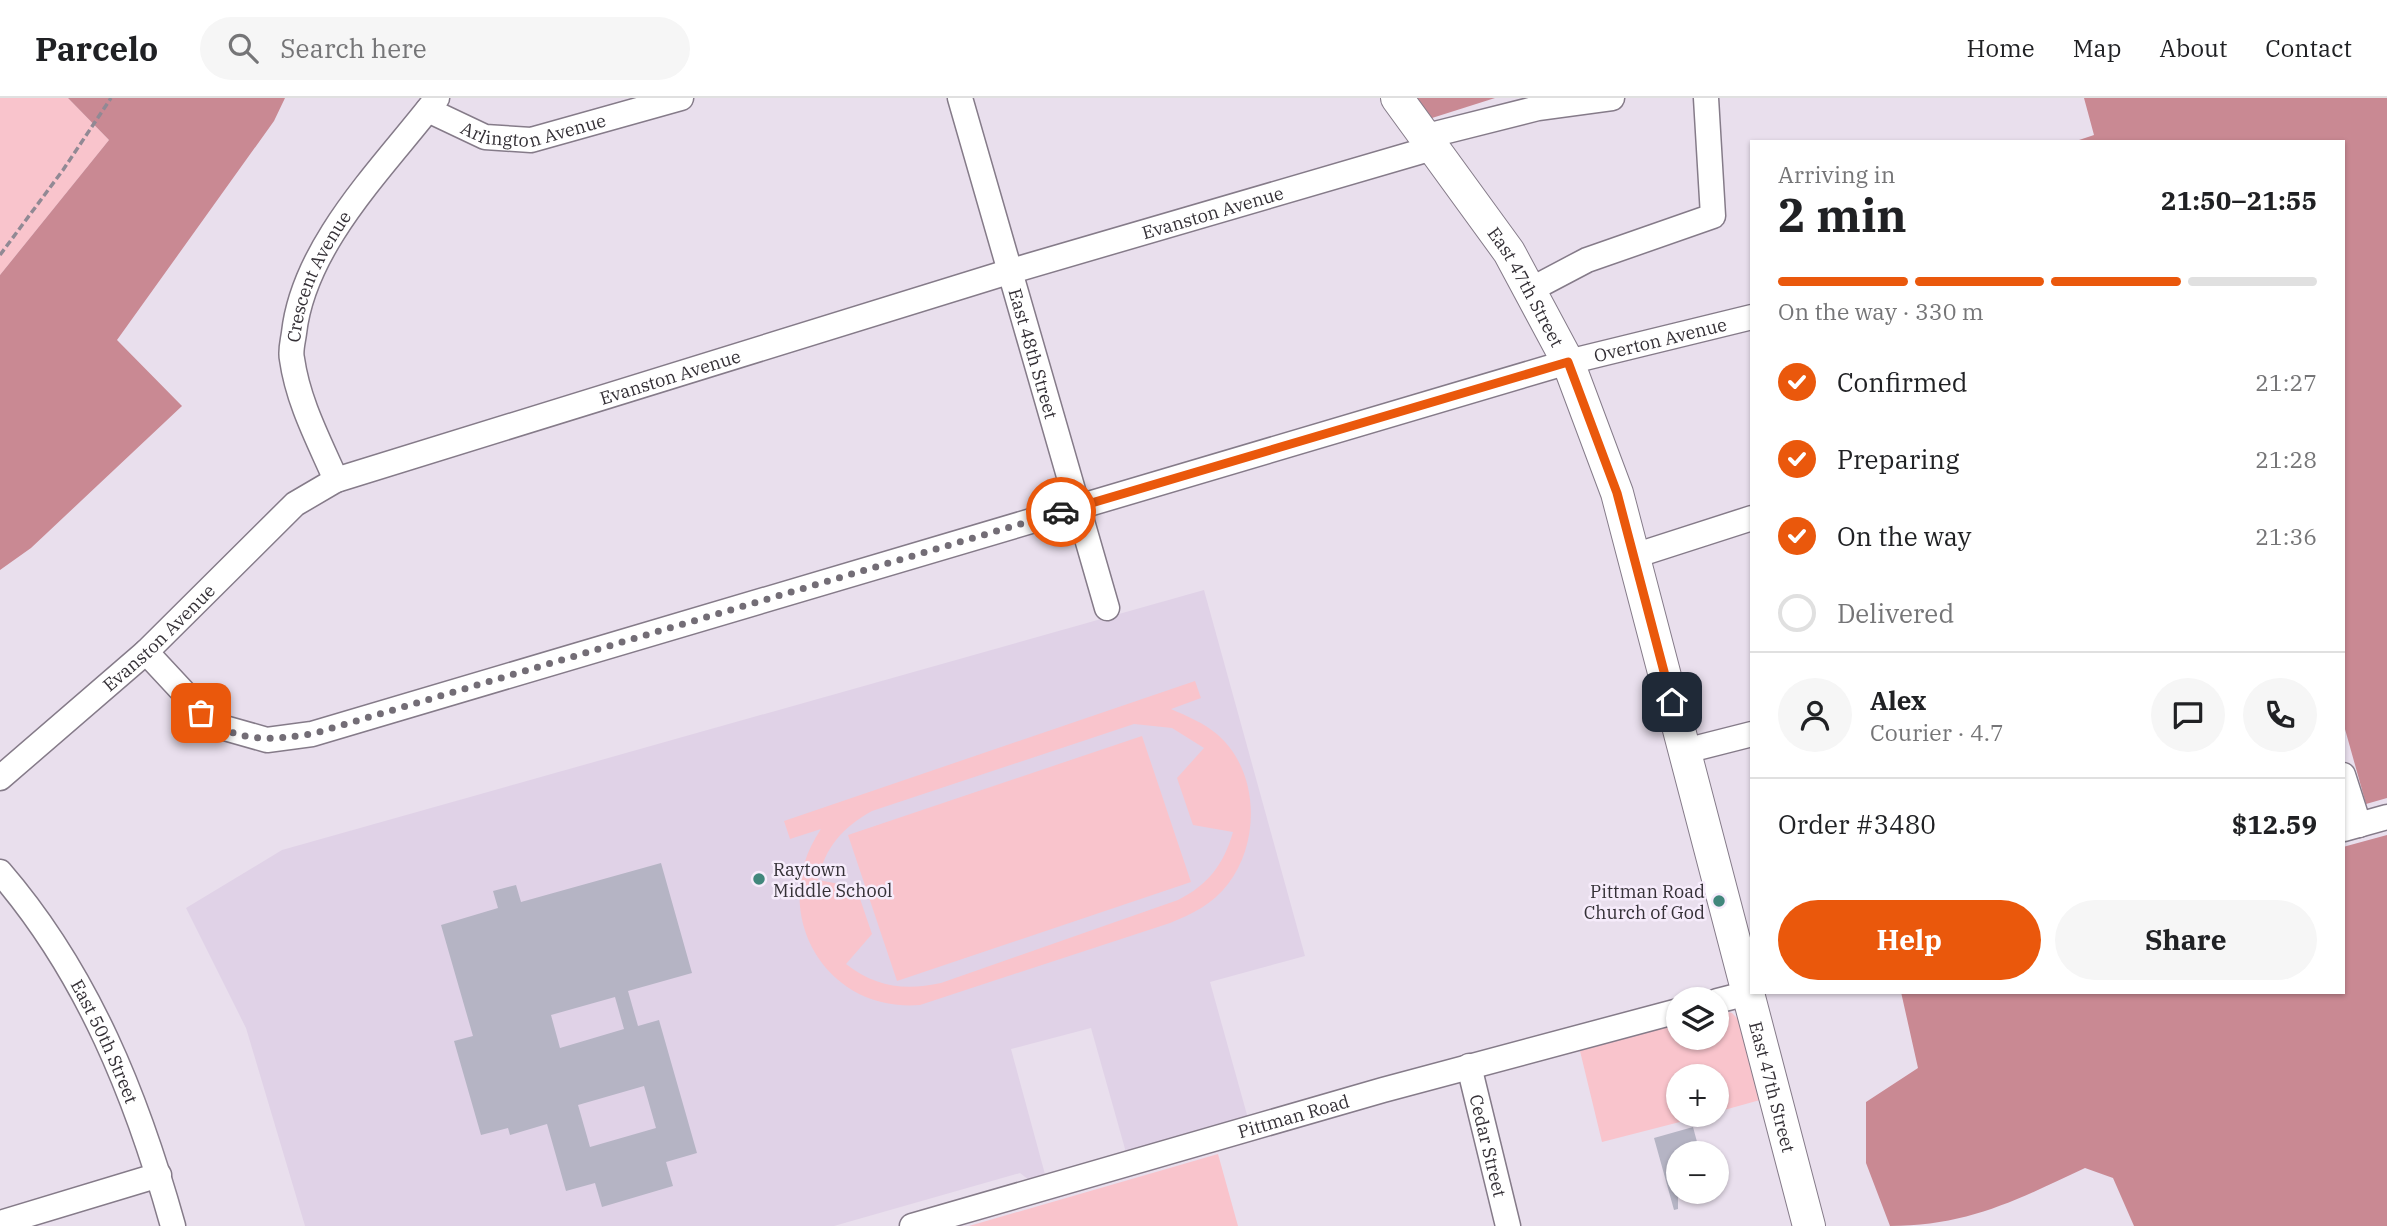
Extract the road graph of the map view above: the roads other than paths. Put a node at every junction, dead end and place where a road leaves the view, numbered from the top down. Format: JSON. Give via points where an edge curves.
{"nodes":[{"id":1,"x":681,"y":98,"type":"edge"},
{"id":2,"x":960,"y":98,"type":"edge"},
{"id":3,"x":1397,"y":98,"type":"edge"},
{"id":4,"x":1612,"y":98,"type":"edge"},
{"id":5,"x":1706,"y":98,"type":"edge"},
{"id":6,"x":432,"y":104,"type":"edge"},
{"id":7,"x":1431,"y":141,"type":"junction"},
{"id":8,"x":1008,"y":272,"type":"junction"},
{"id":9,"x":1530,"y":290,"type":"junction"},
{"id":10,"x":1750,"y":317,"type":"edge"},
{"id":11,"x":1568,"y":362,"type":"junction"},
{"id":12,"x":337,"y":480,"type":"junction"},
{"id":13,"x":1077,"y":507,"type":"junction"},
{"id":14,"x":1750,"y":519,"type":"edge"},
{"id":15,"x":1634,"y":556,"type":"junction"},
{"id":16,"x":1107,"y":608,"type":"dead end"},
{"id":17,"x":146,"y":652,"type":"junction"},
{"id":18,"x":1750,"y":735,"type":"edge"},
{"id":19,"x":1685,"y":751,"type":"junction"},
{"id":20,"x":0,"y":778,"type":"edge"},
{"id":21,"x":2345,"y":788,"type":"edge"},
{"id":22,"x":2387,"y":817,"type":"edge"},
{"id":23,"x":2351,"y":827,"type":"edge"},
{"id":24,"x":0,"y":872,"type":"edge"},
{"id":25,"x":1750,"y":993,"type":"edge"},
{"id":26,"x":1750,"y":994,"type":"edge"},
{"id":27,"x":1729,"y":998,"type":"edge"},
{"id":28,"x":1666,"y":1014,"type":"edge"},
{"id":29,"x":1469,"y":1066,"type":"junction"},
{"id":30,"x":159,"y":1175,"type":"junction"},
{"id":31,"x":0,"y":1223,"type":"edge"},
{"id":32,"x":173,"y":1226,"type":"edge"},
{"id":33,"x":912,"y":1226,"type":"edge"},
{"id":34,"x":1508,"y":1226,"type":"edge"},
{"id":35,"x":1809,"y":1226,"type":"edge"}],
"edges":[{"from":1,"to":6,"type":"street","name":"Arlington Avenue","via":[[531,140],[485,137]]},
{"from":2,"to":8,"type":"street","name":"East 48th Street"},
{"from":3,"to":7,"type":"main road","name":"East 47th Street"},
{"from":4,"to":7,"type":"street","name":"Evanston Avenue","via":[[1538,108]]},
{"from":5,"to":9,"type":"street","via":[[1713,216],[1587,260]]},
{"from":6,"to":12,"type":"street","name":"Crescent Avenue","via":[[321,248],[296,315],[291,357],[304,408]]},
{"from":7,"to":8,"type":"street","name":"Evanston Avenue"},
{"from":7,"to":9,"type":"main road","name":"East 47th Street","via":[[1509,251]]},
{"from":8,"to":12,"type":"street","name":"Evanston Avenue"},
{"from":8,"to":13,"type":"street","name":"East 48th Street"},
{"from":9,"to":11,"type":"main road","name":"East 47th Street"},
{"from":10,"to":11,"type":"street","name":"Overton Avenue"},
{"from":11,"to":13,"type":"street","name":"Overton Avenue"},
{"from":11,"to":15,"type":"main road","name":"East 47th Street","via":[[1617,493]]},
{"from":12,"to":17,"type":"street","name":"Evanston Avenue","via":[[295,504]]},
{"from":13,"to":16,"type":"street","name":"East 48th Street"},
{"from":13,"to":17,"type":"street","name":"Overton Avenue","via":[[312,734],[267,740],[214,725]]},
{"from":14,"to":15,"type":"street"},
{"from":15,"to":19,"type":"main road","name":"East 47th Street"},
{"from":17,"to":20,"type":"street","name":"Evanston Avenue"},
{"from":18,"to":19,"type":"street"},
{"from":19,"to":25,"type":"main road","name":"East 47th Street"},
{"from":21,"to":23,"type":"street"},
{"from":22,"to":23,"type":"street"},
{"from":24,"to":30,"type":"street","name":"East 50th Street","via":[[26,902],[80,984],[123,1072]]},
{"from":25,"to":27,"type":"street"},
{"from":26,"to":35,"type":"main road","name":"East 47th Street"},
{"from":28,"to":29,"type":"street","name":"Pittman Road"},
{"from":29,"to":33,"type":"street","name":"Pittman Road"},
{"from":29,"to":34,"type":"street","name":"Cedar Street"},
{"from":30,"to":31,"type":"street"},
{"from":30,"to":32,"type":"street","name":"East 50th Street"}]}
